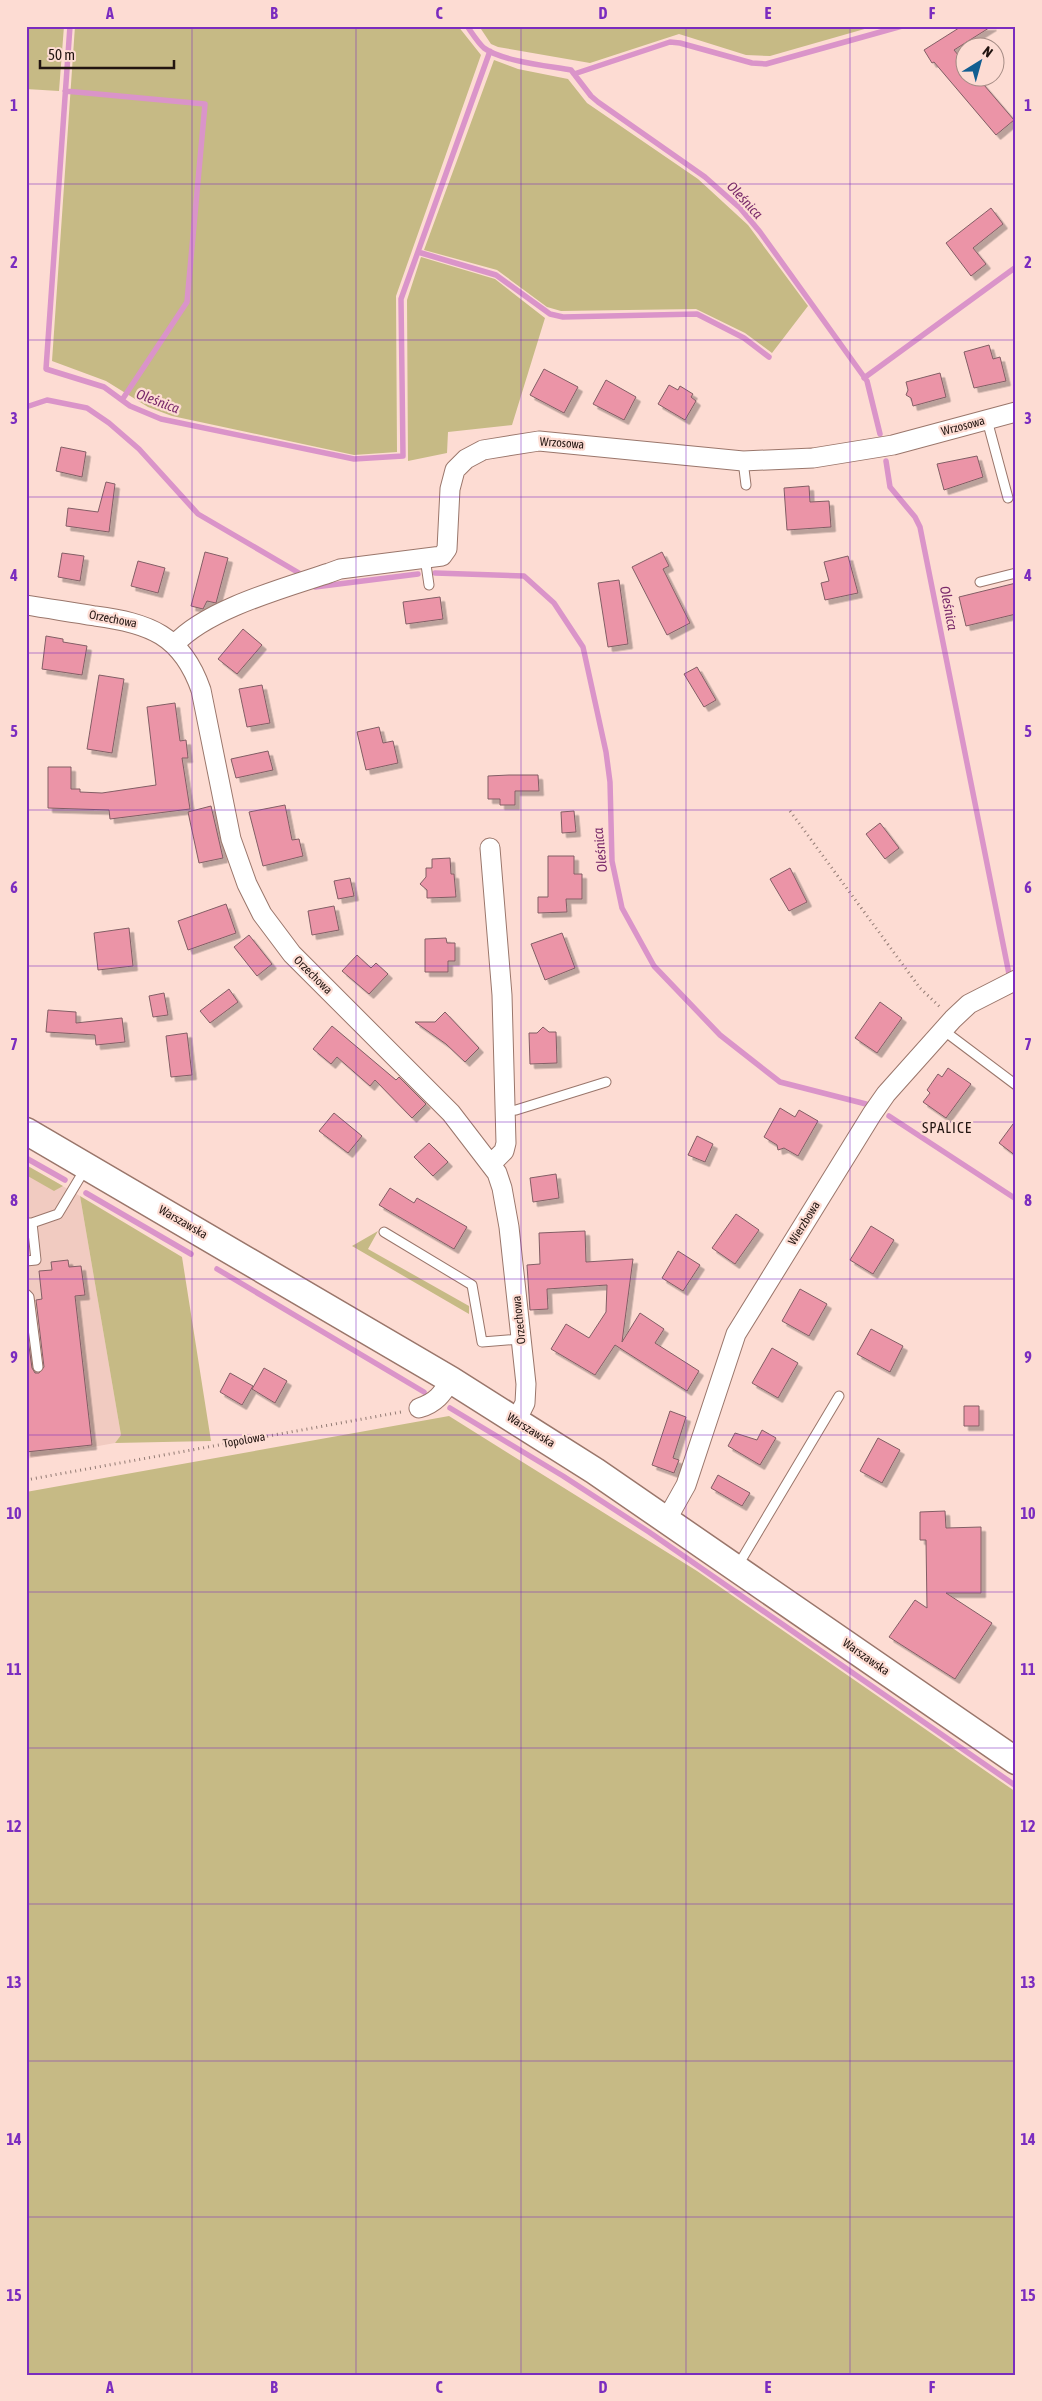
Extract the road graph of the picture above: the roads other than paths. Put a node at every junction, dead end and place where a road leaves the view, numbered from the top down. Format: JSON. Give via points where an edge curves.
{"nodes":[{"id":1,"x":1016,"y":412,"type":"edge"},
{"id":2,"x":987,"y":420,"type":"junction"},
{"id":3,"x":744,"y":461,"type":"junction"},
{"id":4,"x":746,"y":485,"type":"dead end"},
{"id":5,"x":1008,"y":498,"type":"dead end"},
{"id":6,"x":425,"y":558,"type":"junction"},
{"id":7,"x":1016,"y":574,"type":"edge"},
{"id":8,"x":980,"y":582,"type":"dead end"},
{"id":9,"x":430,"y":585,"type":"dead end"},
{"id":10,"x":26,"y":606,"type":"edge"},
{"id":11,"x":175,"y":644,"type":"junction"},
{"id":12,"x":490,"y":848,"type":"dead end"},
{"id":13,"x":1016,"y":980,"type":"edge"},
{"id":14,"x":948,"y":1024,"type":"junction"},
{"id":15,"x":606,"y":1082,"type":"dead end"},
{"id":16,"x":1016,"y":1085,"type":"edge"},
{"id":17,"x":505,"y":1111,"type":"junction"},
{"id":18,"x":26,"y":1131,"type":"edge"},
{"id":19,"x":491,"y":1164,"type":"junction"},
{"id":20,"x":86,"y":1166,"type":"junction"},
{"id":21,"x":29,"y":1223,"type":"edge"},
{"id":22,"x":384,"y":1232,"type":"dead end"},
{"id":23,"x":26,"y":1261,"type":"edge"},
{"id":24,"x":26,"y":1294,"type":"edge"},
{"id":25,"x":521,"y":1340,"type":"junction"},
{"id":26,"x":38,"y":1367,"type":"dead end"},
{"id":27,"x":451,"y":1380,"type":"junction"},
{"id":28,"x":839,"y":1396,"type":"dead end"},
{"id":29,"x":419,"y":1408,"type":"road end"},
{"id":30,"x":516,"y":1420,"type":"junction"},
{"id":31,"x":667,"y":1519,"type":"junction"},
{"id":32,"x":736,"y":1567,"type":"junction"},
{"id":33,"x":1016,"y":1761,"type":"edge"}],
"edges":[{"from":1,"to":2,"type":"street","name":"Wrzosowa"},
{"from":2,"to":3,"type":"street","name":"Wrzosowa","via":[[877,448],[813,458]]},
{"from":2,"to":5,"type":"lane"},
{"from":3,"to":4,"type":"lane"},
{"from":3,"to":6,"type":"street","name":"Wrzosowa","via":[[539,441],[484,450],[466,458],[456,470],[450,489],[447,549],[442,556]]},
{"from":6,"to":9,"type":"lane"},
{"from":6,"to":11,"type":"street","name":"Wrzosowa","via":[[340,569],[243,603],[186,631]]},
{"from":7,"to":8,"type":"lane"},
{"from":10,"to":11,"type":"street","name":"Orzechowa","via":[[134,622],[158,632]]},
{"from":11,"to":19,"type":"street","name":"Orzechowa","via":[[190,664],[201,690],[231,839],[262,914],[292,954],[451,1113]]},
{"from":12,"to":17,"type":"street","via":[[502,994]]},
{"from":13,"to":14,"type":"street","name":"Wierzbowa","via":[[969,1004]]},
{"from":14,"to":16,"type":"lane"},
{"from":14,"to":31,"type":"street","name":"Wierzbowa","via":[[876,1107],[736,1334],[686,1485]]},
{"from":15,"to":17,"type":"lane"},
{"from":17,"to":19,"type":"street","via":[[505,1148]]},
{"from":18,"to":20,"type":"main road","name":"Warszawska"},
{"from":19,"to":25,"type":"street","name":"Orzechowa","via":[[500,1181],[508,1221]]},
{"from":20,"to":21,"type":"lane","via":[[58,1214]]},
{"from":20,"to":27,"type":"main road","name":"Warszawska"},
{"from":21,"to":23,"type":"lane","via":[[36,1260]]},
{"from":22,"to":25,"type":"lane","via":[[472,1285],[482,1342]]},
{"from":24,"to":26,"type":"lane"},
{"from":25,"to":30,"type":"street","name":"Orzechowa","via":[[526,1395]]},
{"from":27,"to":29,"type":"street","via":[[431,1405]]},
{"from":27,"to":30,"type":"main road","name":"Warszawska"},
{"from":28,"to":32,"type":"lane"},
{"from":30,"to":31,"type":"main road","name":"Warszawska"},
{"from":31,"to":32,"type":"main road","name":"Warszawska"},
{"from":32,"to":33,"type":"main road","name":"Warszawska"}]}
